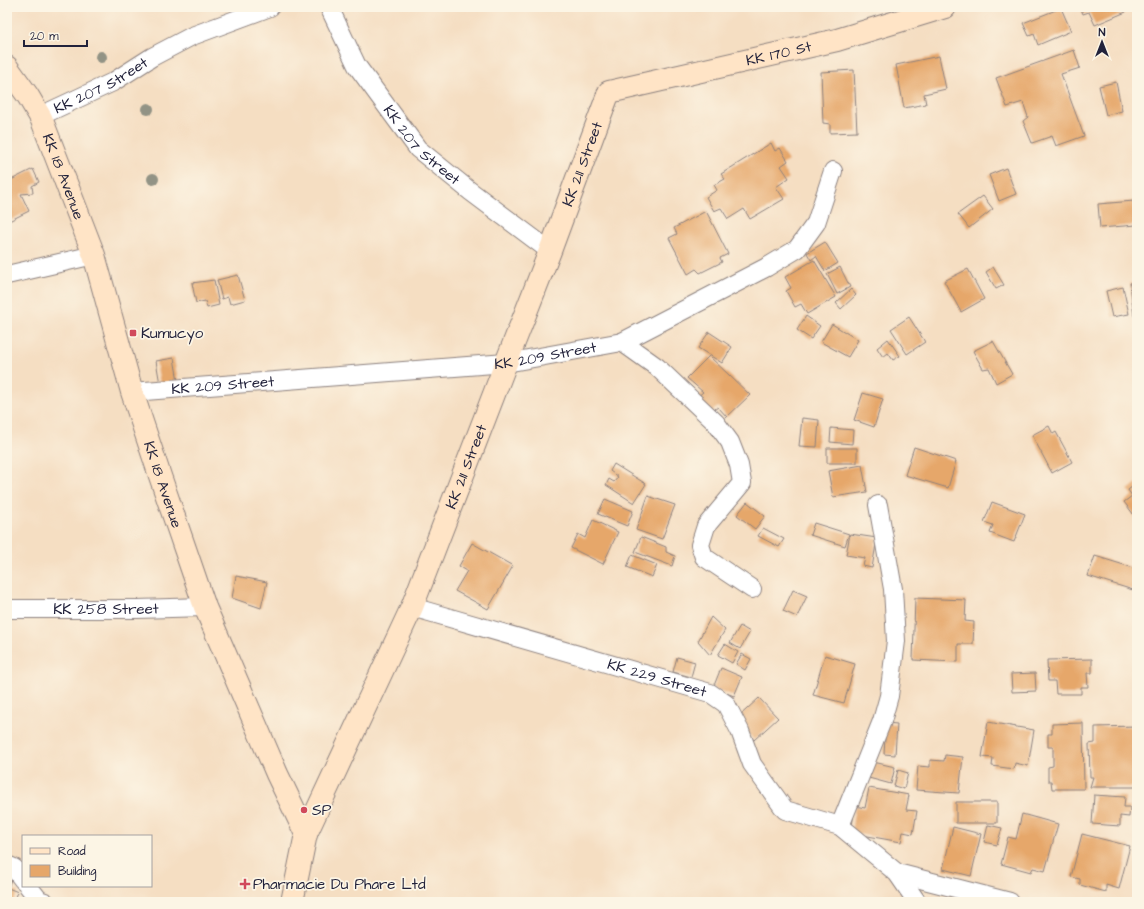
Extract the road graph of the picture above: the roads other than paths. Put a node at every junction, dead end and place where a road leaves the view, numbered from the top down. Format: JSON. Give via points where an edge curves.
{"nodes":[{"id":1,"x":270,"y":7,"type":"edge"},
{"id":2,"x":329,"y":7,"type":"edge"},
{"id":3,"x":945,"y":7,"type":"edge"},
{"id":4,"x":7,"y":67,"type":"edge"},
{"id":5,"x":610,"y":92,"type":"joint"},
{"id":6,"x":40,"y":116,"type":"junction"},
{"id":7,"x":833,"y":171,"type":"dead end"},
{"id":8,"x":550,"y":251,"type":"junction"},
{"id":9,"x":94,"y":255,"type":"junction"},
{"id":10,"x":7,"y":275,"type":"edge"},
{"id":11,"x":622,"y":342,"type":"junction"},
{"id":12,"x":506,"y":363,"type":"junction"},
{"id":13,"x":132,"y":392,"type":"junction"},
{"id":14,"x":878,"y":505,"type":"dead end"},
{"id":15,"x":752,"y":589,"type":"dead end"},
{"id":16,"x":205,"y":607,"type":"junction"},
{"id":17,"x":412,"y":607,"type":"junction"},
{"id":18,"x":7,"y":609,"type":"edge"},
{"id":19,"x":840,"y":826,"type":"junction"},
{"id":20,"x":306,"y":834,"type":"junction"},
{"id":21,"x":7,"y":865,"type":"edge"},
{"id":22,"x":897,"y":874,"type":"junction"},
{"id":23,"x":22,"y":879,"type":"edge"},
{"id":24,"x":29,"y":887,"type":"edge"},
{"id":25,"x":45,"y":902,"type":"edge"},
{"id":26,"x":292,"y":902,"type":"edge"},
{"id":27,"x":918,"y":902,"type":"edge"},
{"id":28,"x":1010,"y":902,"type":"edge"}],
"edges":[{"from":1,"to":6,"type":"street","name":"KK 207 Street","via":[[192,36],[113,82]]},
{"from":2,"to":8,"type":"street","name":"KK 207 Street","via":[[357,66],[418,149]]},
{"from":3,"to":5,"type":"main road","name":"KK 170 St","via":[[836,40]]},
{"from":4,"to":6,"type":"main road","name":"KK 18 Avenue"},
{"from":5,"to":8,"type":"main road","name":"KK 211 Street"},
{"from":6,"to":9,"type":"main road","name":"KK 18 Avenue"},
{"from":7,"to":11,"type":"street","name":"KK 209 Street","via":[[816,223],[798,249]]},
{"from":8,"to":12,"type":"main road","name":"KK 211 Street"},
{"from":9,"to":10,"type":"street"},
{"from":9,"to":13,"type":"main road","name":"KK 18 Avenue"},
{"from":11,"to":12,"type":"street","name":"KK 209 Street"},
{"from":11,"to":15,"type":"street","via":[[657,367],[716,423],[730,442],[739,465],[742,483],[706,526],[700,544],[704,557]]},
{"from":12,"to":13,"type":"street","name":"KK 209 Street"},
{"from":12,"to":17,"type":"main road","name":"KK 211 Street"},
{"from":13,"to":16,"type":"main road","name":"KK 18 Avenue"},
{"from":14,"to":19,"type":"street","via":[[893,589],[896,640],[889,696],[882,721]]},
{"from":16,"to":18,"type":"street","name":"KK 258 Street"},
{"from":16,"to":20,"type":"main road","name":"KK 18 Avenue","via":[[277,774]]},
{"from":17,"to":19,"type":"street","name":"KK 229 Street","via":[[710,692],[726,704],[740,731],[752,764],[785,810]]},
{"from":17,"to":20,"type":"main road","name":"KK 211 Street"},
{"from":19,"to":22,"type":"street","name":"KK 229 Street"},
{"from":20,"to":26,"type":"main road"},
{"from":21,"to":23,"type":"street","via":[[14,868]]},
{"from":22,"to":27,"type":"street","name":"KK 229 Street"},
{"from":22,"to":28,"type":"street"},
{"from":24,"to":25,"type":"street","via":[[39,900]]}]}
